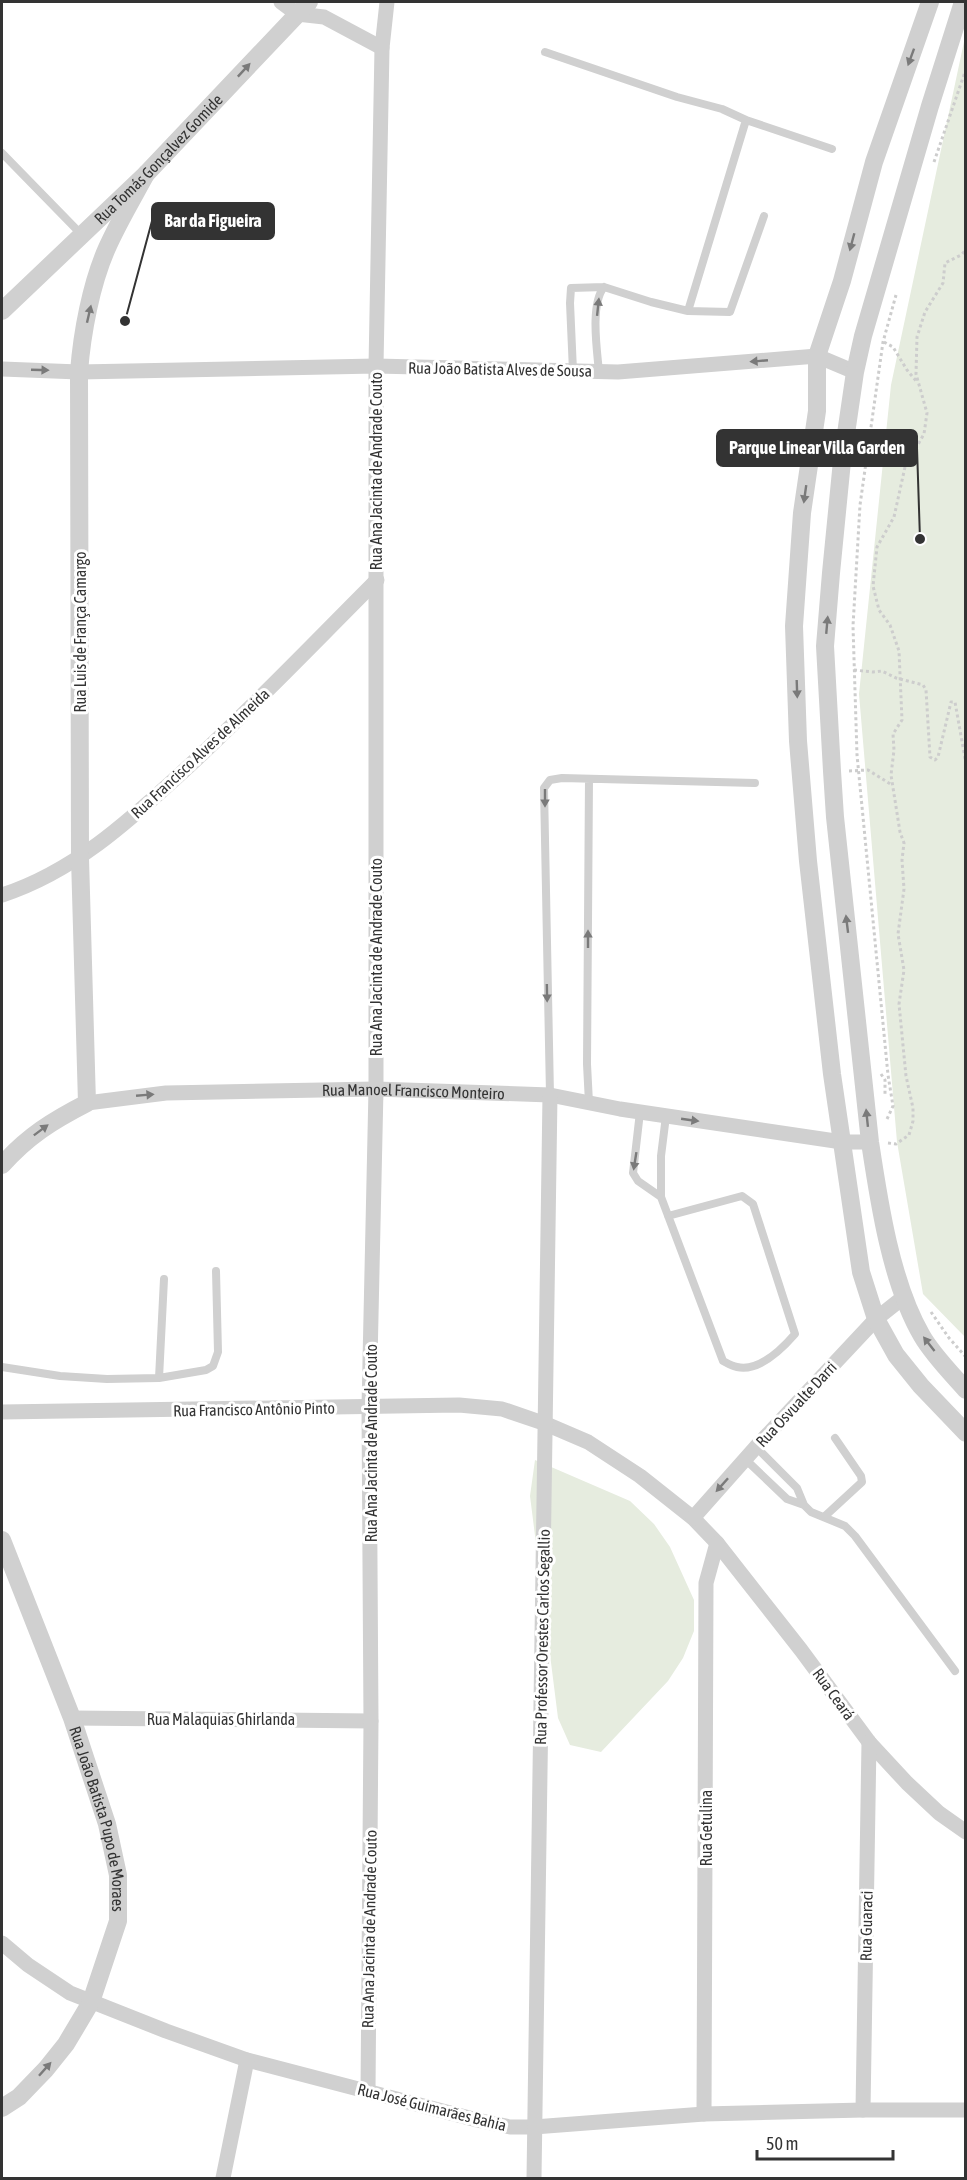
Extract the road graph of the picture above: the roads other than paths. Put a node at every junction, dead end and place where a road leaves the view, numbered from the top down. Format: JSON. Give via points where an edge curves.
{"nodes":[{"id":1,"x":281,"y":2,"type":"edge"},
{"id":2,"x":387,"y":2,"type":"edge"},
{"id":3,"x":930,"y":2,"type":"edge"},
{"id":4,"x":963,"y":2,"type":"edge"},
{"id":5,"x":303,"y":8,"type":"edge"},
{"id":6,"x":382,"y":48,"type":"junction"},
{"id":7,"x":545,"y":52,"type":"dead end"},
{"id":8,"x":746,"y":120,"type":"junction"},
{"id":9,"x":832,"y":149,"type":"dead end"},
{"id":10,"x":2,"y":153,"type":"edge"},
{"id":11,"x":146,"y":174,"type":"junction"},
{"id":12,"x":764,"y":216,"type":"dead end"},
{"id":13,"x":82,"y":235,"type":"junction"},
{"id":14,"x":604,"y":287,"type":"junction"},
{"id":15,"x":688,"y":310,"type":"junction"},
{"id":16,"x":2,"y":311,"type":"edge"},
{"id":17,"x":817,"y":356,"type":"junction"},
{"id":18,"x":376,"y":366,"type":"junction"},
{"id":19,"x":2,"y":369,"type":"edge"},
{"id":20,"x":573,"y":371,"type":"junction"},
{"id":21,"x":79,"y":372,"type":"junction"},
{"id":22,"x":599,"y":372,"type":"junction"},
{"id":23,"x":855,"y":372,"type":"junction"},
{"id":24,"x":377,"y":580,"type":"junction"},
{"id":25,"x":589,"y":779,"type":"junction"},
{"id":26,"x":755,"y":783,"type":"dead end"},
{"id":27,"x":80,"y":858,"type":"junction"},
{"id":28,"x":2,"y":895,"type":"edge"},
{"id":29,"x":376,"y":1089,"type":"junction"},
{"id":30,"x":550,"y":1095,"type":"junction"},
{"id":31,"x":87,"y":1103,"type":"junction"},
{"id":32,"x":590,"y":1103,"type":"junction"},
{"id":33,"x":640,"y":1112,"type":"junction"},
{"id":34,"x":666,"y":1116,"type":"junction"},
{"id":35,"x":877,"y":1140,"type":"junction"},
{"id":36,"x":842,"y":1142,"type":"junction"},
{"id":37,"x":2,"y":1165,"type":"edge"},
{"id":38,"x":661,"y":1197,"type":"junction"},
{"id":39,"x":668,"y":1216,"type":"junction"},
{"id":40,"x":216,"y":1271,"type":"dead end"},
{"id":41,"x":164,"y":1279,"type":"dead end"},
{"id":42,"x":905,"y":1296,"type":"junction"},
{"id":43,"x":876,"y":1319,"type":"junction"},
{"id":44,"x":2,"y":1367,"type":"edge"},
{"id":45,"x":159,"y":1377,"type":"junction"},
{"id":46,"x":966,"y":1390,"type":"edge"},
{"id":47,"x":369,"y":1407,"type":"junction"},
{"id":48,"x":2,"y":1412,"type":"edge"},
{"id":49,"x":546,"y":1424,"type":"junction"},
{"id":50,"x":966,"y":1433,"type":"edge"},
{"id":51,"x":835,"y":1438,"type":"dead end"},
{"id":52,"x":750,"y":1453,"type":"junction"},
{"id":53,"x":804,"y":1505,"type":"junction"},
{"id":54,"x":693,"y":1518,"type":"junction"},
{"id":55,"x":824,"y":1518,"type":"junction"},
{"id":56,"x":2,"y":1540,"type":"edge"},
{"id":57,"x":717,"y":1543,"type":"junction"},
{"id":58,"x":956,"y":1671,"type":"dead end"},
{"id":59,"x":72,"y":1718,"type":"junction"},
{"id":60,"x":371,"y":1720,"type":"junction"},
{"id":61,"x":869,"y":1742,"type":"junction"},
{"id":62,"x":966,"y":1832,"type":"edge"},
{"id":63,"x":2,"y":1943,"type":"edge"},
{"id":64,"x":91,"y":2002,"type":"junction"},
{"id":65,"x":247,"y":2060,"type":"junction"},
{"id":66,"x":368,"y":2092,"type":"junction"},
{"id":67,"x":2,"y":2108,"type":"edge"},
{"id":68,"x":863,"y":2109,"type":"junction"},
{"id":69,"x":966,"y":2110,"type":"edge"},
{"id":70,"x":704,"y":2114,"type":"junction"},
{"id":71,"x":534,"y":2127,"type":"junction"},
{"id":72,"x":223,"y":2178,"type":"edge"},
{"id":73,"x":534,"y":2178,"type":"edge"}],
"edges":[{"from":1,"to":5,"type":"street"},
{"from":2,"to":6,"type":"street","name":"Rua Ana Jacinta de Andrade Couto"},
{"from":3,"to":17,"type":"street","one_way":true,"via":[[874,162]]},
{"from":4,"to":23,"type":"street"},
{"from":5,"to":6,"type":"street"},
{"from":11,"to":5,"type":"street","name":"Rua Tomás Gonçalvez Gomide","one_way":true},
{"from":6,"to":18,"type":"street","name":"Rua Ana Jacinta de Andrade Couto"},
{"from":7,"to":8,"type":"lane"},
{"from":8,"to":9,"type":"lane"},
{"from":8,"to":15,"type":"lane"},
{"from":10,"to":13,"type":"lane"},
{"from":11,"to":13,"type":"street","name":"Rua Tomás Gonçalvez Gomide"},
{"from":21,"to":11,"type":"street","name":"Rua Luis de França Camargo","one_way":true,"via":[[98,274]]},
{"from":12,"to":15,"type":"lane","via":[[730,312]]},
{"from":13,"to":16,"type":"street","name":"Rua Tomás Gonçalvez Gomide"},
{"from":14,"to":15,"type":"lane"},
{"from":14,"to":20,"type":"lane","via":[[571,288]]},
{"from":22,"to":14,"type":"lane","one_way":true,"via":[[597,313],[599,293]]},
{"from":17,"to":22,"type":"street","name":"Rua João Batista Alves de Sousa","one_way":true},
{"from":17,"to":23,"type":"street"},
{"from":17,"to":36,"type":"street","one_way":true,"via":[[817,411],[802,513],[795,637],[798,741],[808,861]]},
{"from":18,"to":20,"type":"street","name":"Rua João Batista Alves de Sousa"},
{"from":18,"to":21,"type":"street","name":"Rua João Batista Alves de Sousa"},
{"from":18,"to":24,"type":"street","name":"Rua Ana Jacinta de Andrade Couto"},
{"from":19,"to":21,"type":"street","name":"Rua João Batista Alves de Sousa","one_way":true},
{"from":20,"to":22,"type":"street","name":"Rua João Batista Alves de Sousa"},
{"from":21,"to":27,"type":"street","name":"Rua Luis de França Camargo"},
{"from":35,"to":23,"type":"street","one_way":true,"via":[[863,1072],[835,817],[825,646],[842,462]]},
{"from":24,"to":27,"type":"street","name":"Rua Francisco Alves de Almeida","via":[[226,732],[111,836]]},
{"from":24,"to":29,"type":"street","name":"Rua Ana Jacinta de Andrade Couto"},
{"from":25,"to":26,"type":"lane"},
{"from":25,"to":30,"type":"lane","one_way":true,"via":[[550,780],[544,788]]},
{"from":32,"to":25,"type":"lane","one_way":true},
{"from":27,"to":28,"type":"street","name":"Rua Francisco Alves de Almeida","via":[[22,889]]},
{"from":27,"to":31,"type":"street","name":"Rua Luis de França Camargo"},
{"from":29,"to":30,"type":"street","name":"Rua Manoel Francisco Monteiro"},
{"from":31,"to":29,"type":"street","name":"Rua Manoel Francisco Monteiro","one_way":true,"via":[[166,1094]]},
{"from":29,"to":47,"type":"street","name":"Rua Ana Jacinta de Andrade Couto"},
{"from":30,"to":32,"type":"street","name":"Rua Manoel Francisco Monteiro"},
{"from":30,"to":49,"type":"street","name":"Rua Professor Orestes Carlos Segallio"},
{"from":37,"to":31,"type":"street","name":"Rua Manoel Francisco Monteiro","one_way":true,"via":[[48,1124]]},
{"from":32,"to":33,"type":"street","name":"Rua Manoel Francisco Monteiro"},
{"from":33,"to":34,"type":"street","name":"Rua Manoel Francisco Monteiro"},
{"from":33,"to":38,"type":"lane","one_way":true,"via":[[633,1173],[638,1182]]},
{"from":34,"to":36,"type":"street","name":"Rua Manoel Francisco Monteiro","one_way":true},
{"from":34,"to":38,"type":"lane"},
{"from":35,"to":36,"type":"street","name":"Rua Manoel Francisco Monteiro"},
{"from":35,"to":42,"type":"street","via":[[877,1191],[888,1245]]},
{"from":36,"to":43,"type":"street","via":[[861,1272]]},
{"from":38,"to":39,"type":"lane"},
{"from":39,"to":39,"type":"lane","via":[[723,1361],[737,1367],[753,1367],[778,1351],[795,1334],[753,1204],[742,1196]]},
{"from":40,"to":45,"type":"lane","via":[[218,1352],[213,1366]]},
{"from":41,"to":45,"type":"lane"},
{"from":42,"to":43,"type":"street","name":"Rua Osvualte Darri"},
{"from":46,"to":42,"type":"street","one_way":true,"via":[[922,1337]]},
{"from":43,"to":50,"type":"street","via":[[921,1386]]},
{"from":43,"to":52,"type":"street","name":"Rua Osvualte Darri"},
{"from":44,"to":45,"type":"lane","via":[[106,1379]]},
{"from":47,"to":48,"type":"street","name":"Rua Francisco Antônio Pinto"},
{"from":47,"to":49,"type":"street","name":"Rua Francisco Antônio Pinto","via":[[459,1405],[502,1409]]},
{"from":47,"to":60,"type":"street","name":"Rua Ana Jacinta de Andrade Couto"},
{"from":49,"to":54,"type":"street","name":"Rua Francisco Antônio Pinto","via":[[596,1448],[640,1476]]},
{"from":49,"to":71,"type":"street","name":"Rua Professor Orestes Carlos Segallio"},
{"from":51,"to":55,"type":"lane","via":[[862,1482]]},
{"from":52,"to":53,"type":"lane","via":[[797,1488]]},
{"from":52,"to":53,"type":"lane","via":[[787,1499]]},
{"from":52,"to":54,"type":"street","name":"Rua Osvualte Darri","one_way":true},
{"from":53,"to":55,"type":"lane"},
{"from":54,"to":57,"type":"street","name":"Rua Francisco Antônio Pinto"},
{"from":55,"to":58,"type":"lane","via":[[845,1526],[855,1536]]},
{"from":56,"to":59,"type":"street","name":"Rua João Batista Pupo de Moraes"},
{"from":57,"to":61,"type":"street","name":"Rua Ceará"},
{"from":57,"to":70,"type":"street","name":"Rua Getulina","via":[[706,1583]]},
{"from":59,"to":60,"type":"street","name":"Rua Malaquias Ghirlanda"},
{"from":59,"to":64,"type":"street","name":"Rua João Batista Pupo de Moraes","via":[[107,1824],[118,1875],[118,1921]]},
{"from":60,"to":66,"type":"street","name":"Rua Ana Jacinta de Andrade Couto"},
{"from":61,"to":62,"type":"street","name":"Rua Ceará","via":[[939,1813]]},
{"from":61,"to":68,"type":"street","name":"Rua Guaraci"},
{"from":63,"to":64,"type":"street","name":"Rua José Guimarães Bahia","via":[[70,1993]]},
{"from":64,"to":65,"type":"street","name":"Rua José Guimarães Bahia"},
{"from":67,"to":64,"type":"street","name":"Rua João Batista Pupo de Moraes","one_way":true,"via":[[19,2097],[46,2069]]},
{"from":65,"to":66,"type":"street","name":"Rua José Guimarães Bahia"},
{"from":65,"to":72,"type":"street"},
{"from":66,"to":71,"type":"street","name":"Rua José Guimarães Bahia","via":[[510,2127]]},
{"from":68,"to":69,"type":"street","name":"Rua José Guimarães Bahia"},
{"from":68,"to":70,"type":"street","name":"Rua José Guimarães Bahia"},
{"from":70,"to":71,"type":"street","name":"Rua José Guimarães Bahia"},
{"from":71,"to":73,"type":"street","name":"Rua Professor Orestes Carlos Segallio"}]}
